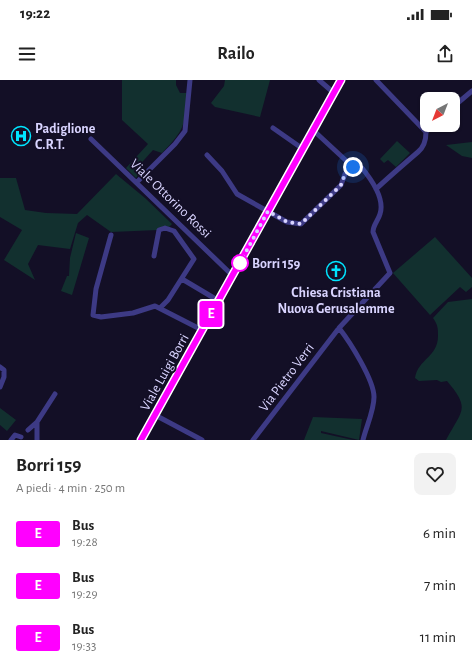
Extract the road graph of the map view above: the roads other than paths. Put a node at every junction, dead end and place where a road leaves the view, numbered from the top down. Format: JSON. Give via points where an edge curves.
{"nodes":[{"id":1,"x":190,"y":80,"type":"edge"},
{"id":2,"x":319,"y":80,"type":"edge"},
{"id":3,"x":341,"y":80,"type":"edge"},
{"id":4,"x":376,"y":80,"type":"edge"},
{"id":5,"x":472,"y":91,"type":"edge"},
{"id":6,"x":334,"y":93,"type":"junction"},
{"id":7,"x":460,"y":101,"type":"edge"},
{"id":8,"x":420,"y":126,"type":"edge"},
{"id":9,"x":273,"y":128,"type":"dead end"},
{"id":10,"x":313,"y":130,"type":"junction"},
{"id":11,"x":426,"y":132,"type":"edge"},
{"id":12,"x":91,"y":139,"type":"dead end"},
{"id":13,"x":303,"y":149,"type":"junction"},
{"id":14,"x":207,"y":155,"type":"dead end"},
{"id":15,"x":353,"y":167,"type":"junction"},
{"id":16,"x":137,"y":182,"type":"junction"},
{"id":17,"x":376,"y":189,"type":"junction"},
{"id":18,"x":268,"y":211,"type":"junction"},
{"id":19,"x":111,"y":235,"type":"dead end"},
{"id":20,"x":154,"y":256,"type":"dead end"},
{"id":21,"x":233,"y":276,"type":"junction"},
{"id":22,"x":182,"y":279,"type":"junction"},
{"id":23,"x":219,"y":301,"type":"junction"},
{"id":24,"x":160,"y":307,"type":"junction"},
{"id":25,"x":339,"y":328,"type":"junction"},
{"id":26,"x":202,"y":330,"type":"junction"},
{"id":27,"x":0,"y":367,"type":"edge"},
{"id":28,"x":0,"y":387,"type":"edge"},
{"id":29,"x":55,"y":394,"type":"dead end"},
{"id":30,"x":155,"y":415,"type":"junction"},
{"id":31,"x":37,"y":422,"type":"junction"},
{"id":32,"x":28,"y":430,"type":"dead end"},
{"id":33,"x":21,"y":437,"type":"edge"},
{"id":34,"x":11,"y":440,"type":"edge"},
{"id":35,"x":37,"y":440,"type":"edge"},
{"id":36,"x":141,"y":440,"type":"edge"},
{"id":37,"x":202,"y":440,"type":"edge"},
{"id":38,"x":253,"y":440,"type":"edge"},
{"id":39,"x":363,"y":440,"type":"edge"}],
"edges":[{"from":1,"to":16,"type":"street","via":[[185,131]]},
{"from":2,"to":6,"type":"street"},
{"from":3,"to":6,"type":"main road","name":"Viale Luigi Borri"},
{"from":4,"to":8,"type":"street"},
{"from":5,"to":7,"type":"street"},
{"from":6,"to":10,"type":"main road","name":"Viale Luigi Borri"},
{"from":9,"to":13,"type":"street"},
{"from":10,"to":13,"type":"main road","name":"Viale Luigi Borri"},
{"from":10,"to":15,"type":"street"},
{"from":11,"to":17,"type":"street","via":[[426,139],[419,151]]},
{"from":12,"to":16,"type":"street","name":"Viale Ottorino Rossi"},
{"from":13,"to":18,"type":"main road","name":"Viale Luigi Borri"},
{"from":14,"to":18,"type":"street","via":[[222,171],[237,194]]},
{"from":15,"to":17,"type":"street","via":[[362,168]]},
{"from":15,"to":18,"type":"street","via":[[345,174],[341,185],[301,224],[287,222]]},
{"from":16,"to":21,"type":"street","name":"Viale Ottorino Rossi"},
{"from":17,"to":25,"type":"street","name":"Via Pietro Verri","via":[[381,206],[373,232],[390,273]]},
{"from":18,"to":21,"type":"main road","name":"Viale Luigi Borri"},
{"from":19,"to":24,"type":"street","via":[[96,289],[93,315],[101,317]]},
{"from":20,"to":22,"type":"street","via":[[159,230],[170,228],[194,259]]},
{"from":21,"to":23,"type":"main road","name":"Viale Luigi Borri"},
{"from":22,"to":23,"type":"street"},
{"from":22,"to":24,"type":"street"},
{"from":23,"to":26,"type":"main road","name":"Viale Luigi Borri"},
{"from":24,"to":26,"type":"street"},
{"from":25,"to":38,"type":"street","name":"Via Pietro Verri"},
{"from":25,"to":39,"type":"street","via":[[373,387],[374,398]]},
{"from":26,"to":30,"type":"main road","name":"Viale Luigi Borri"},
{"from":27,"to":28,"type":"street","via":[[4,370],[4,377]]},
{"from":29,"to":31,"type":"street"},
{"from":30,"to":36,"type":"main road","name":"Viale Luigi Borri"},
{"from":30,"to":37,"type":"street"},
{"from":31,"to":32,"type":"street"},
{"from":31,"to":35,"type":"street"},
{"from":33,"to":34,"type":"street","via":[[15,435]]}]}
